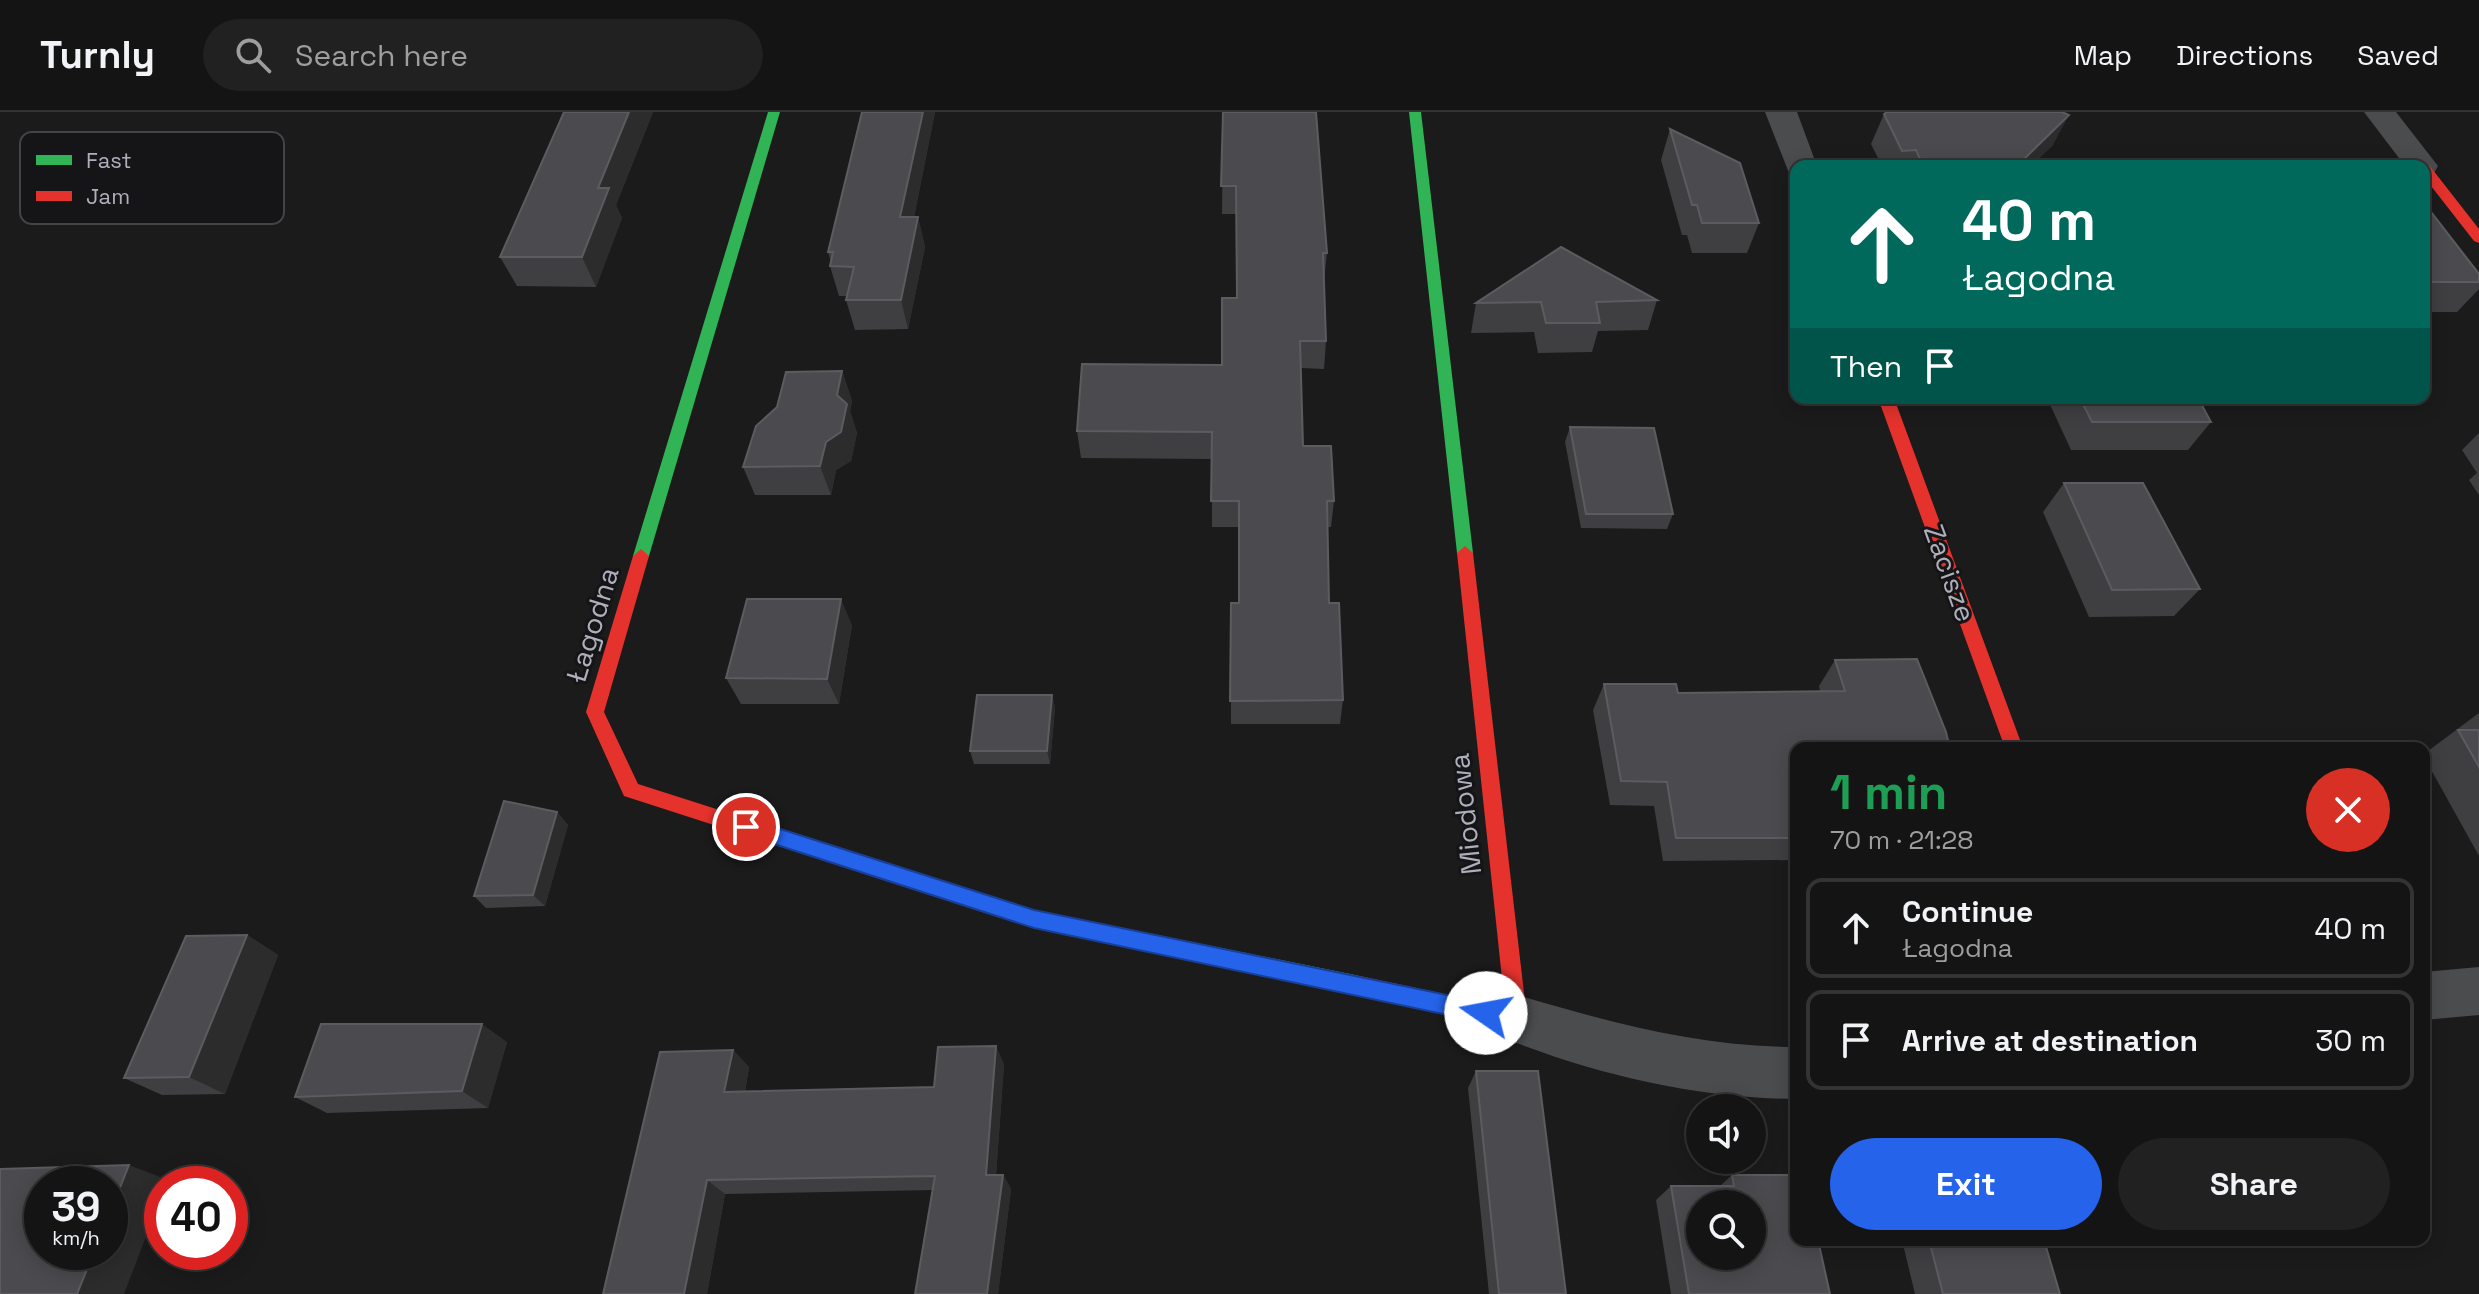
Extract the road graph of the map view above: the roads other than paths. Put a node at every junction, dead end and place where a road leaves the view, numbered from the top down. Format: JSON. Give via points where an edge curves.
{"nodes":[{"id":1,"x":774,"y":112,"type":"edge"},
{"id":2,"x":1415,"y":112,"type":"edge"},
{"id":3,"x":1781,"y":112,"type":"edge"},
{"id":4,"x":2380,"y":112,"type":"edge"},
{"id":5,"x":1799,"y":160,"type":"edge"},
{"id":6,"x":2418,"y":160,"type":"edge"},
{"id":7,"x":2430,"y":176,"type":"edge"},
{"id":8,"x":2479,"y":238,"type":"edge"},
{"id":9,"x":1888,"y":404,"type":"edge"},
{"id":10,"x":2012,"y":742,"type":"edge"},
{"id":11,"x":2479,"y":991,"type":"edge"},
{"id":12,"x":2430,"y":995,"type":"edge"},
{"id":13,"x":1517,"y":1019,"type":"junction"},
{"id":14,"x":1790,"y":1073,"type":"edge"}],
"edges":[{"from":1,"to":13,"type":"street","name":"Łagodna","via":[[595,712],[631,790],[1034,919]]},
{"from":2,"to":13,"type":"street","name":"Miodowa"},
{"from":3,"to":5,"type":"street"},
{"from":4,"to":6,"type":"street"},
{"from":7,"to":8,"type":"street"},
{"from":9,"to":10,"type":"street","name":"Zacisze"},
{"from":11,"to":12,"type":"street"},
{"from":13,"to":14,"type":"street","via":[[1636,1054],[1709,1067]]}]}
